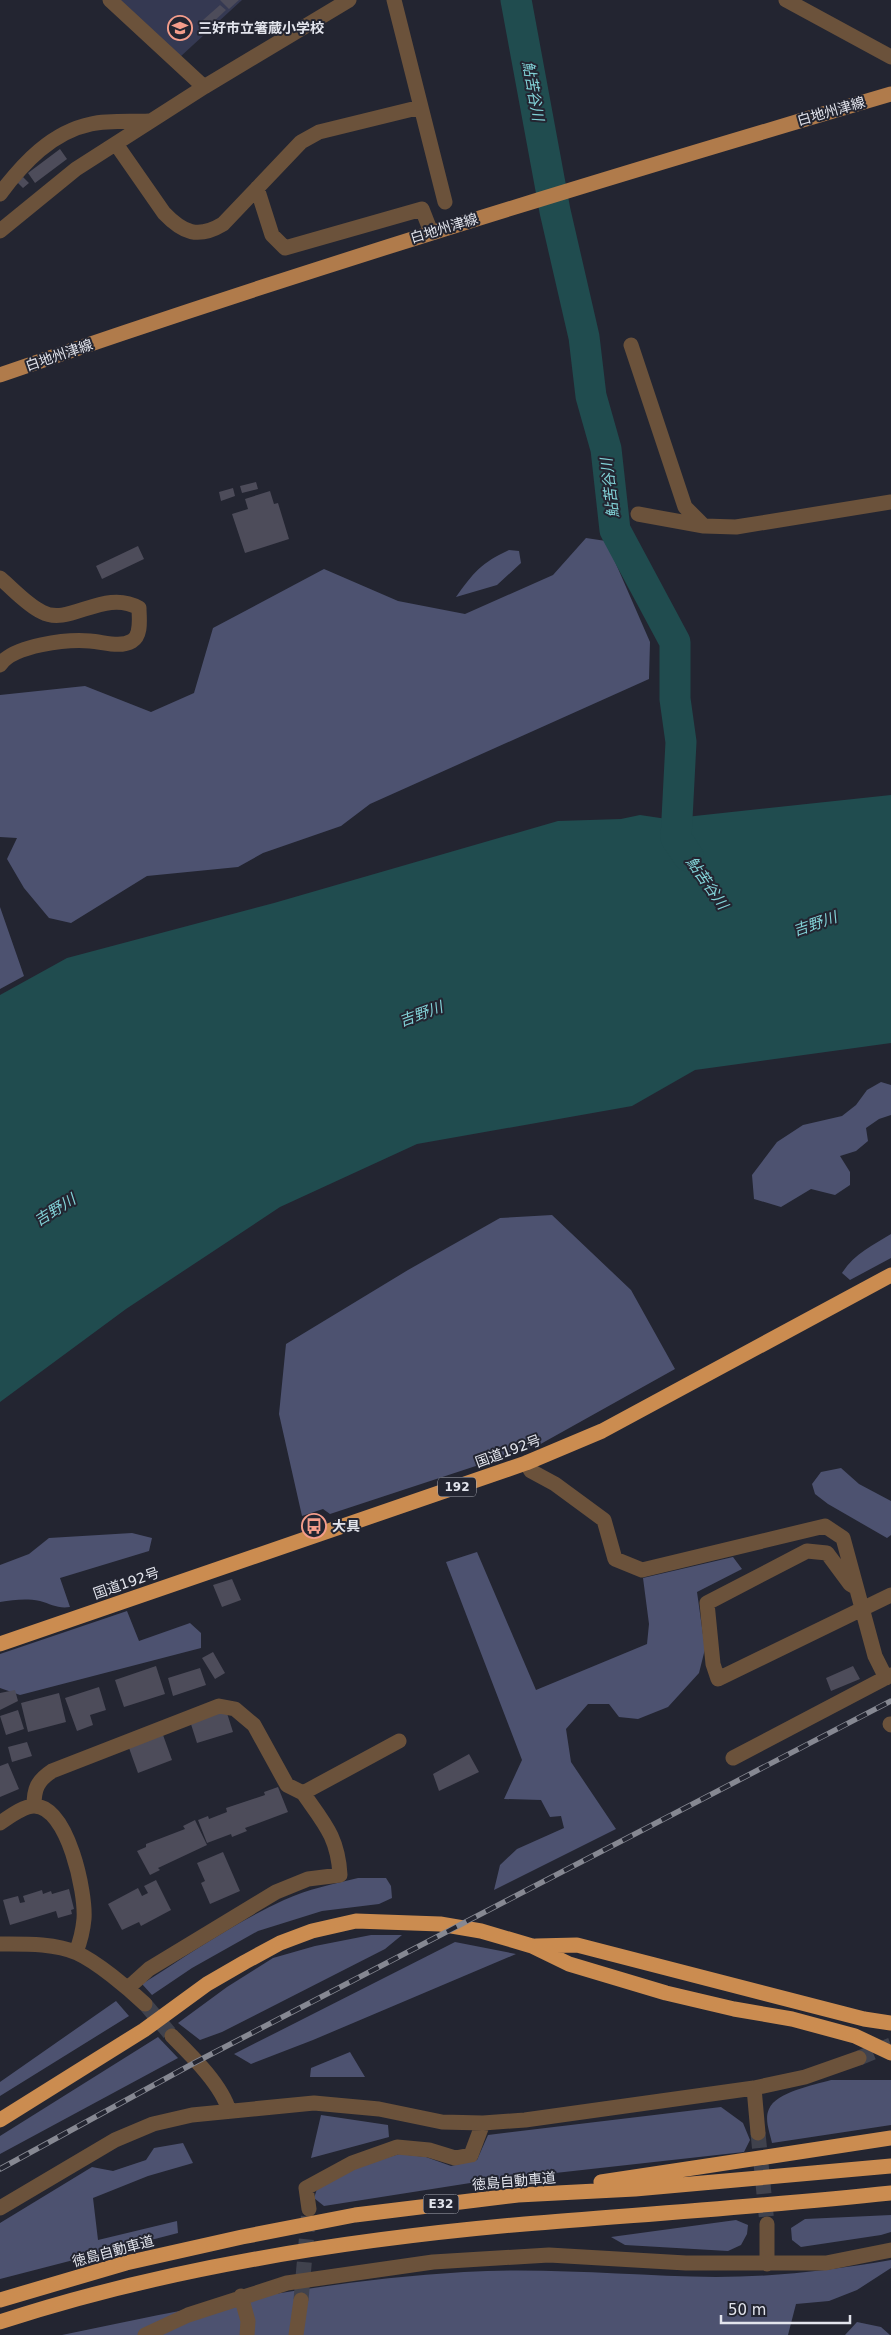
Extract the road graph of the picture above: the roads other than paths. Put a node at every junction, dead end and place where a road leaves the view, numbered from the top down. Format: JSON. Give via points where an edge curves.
{"nodes":[{"id":1,"x":110,"y":0,"type":"edge"},
{"id":2,"x":349,"y":0,"type":"edge"},
{"id":3,"x":394,"y":0,"type":"edge"},
{"id":4,"x":786,"y":0,"type":"edge"},
{"id":5,"x":891,"y":57,"type":"edge"},
{"id":6,"x":204,"y":87,"type":"junction"},
{"id":7,"x":891,"y":94,"type":"edge"},
{"id":8,"x":421,"y":107,"type":"junction"},
{"id":9,"x":152,"y":120,"type":"junction"},
{"id":10,"x":116,"y":144,"type":"junction"},
{"id":11,"x":257,"y":188,"type":"junction"},
{"id":12,"x":0,"y":194,"type":"edge"},
{"id":13,"x":445,"y":202,"type":"dead end"},
{"id":14,"x":0,"y":232,"type":"edge"},
{"id":15,"x":431,"y":232,"type":"junction"},
{"id":16,"x":631,"y":345,"type":"dead end"},
{"id":17,"x":0,"y":375,"type":"edge"},
{"id":18,"x":891,"y":502,"type":"edge"},
{"id":19,"x":638,"y":514,"type":"dead end"},
{"id":20,"x":704,"y":526,"type":"junction"},
{"id":21,"x":0,"y":578,"type":"edge"},
{"id":22,"x":0,"y":665,"type":"edge"},
{"id":23,"x":891,"y":1275,"type":"edge"},
{"id":24,"x":526,"y":1463,"type":"junction"},
{"id":25,"x":856,"y":1588,"type":"junction"},
{"id":26,"x":891,"y":1595,"type":"edge"},
{"id":27,"x":862,"y":1609,"type":"junction"},
{"id":28,"x":0,"y":1644,"type":"edge"},
{"id":29,"x":888,"y":1677,"type":"edge"},
{"id":30,"x":399,"y":1741,"type":"dead end"},
{"id":31,"x":733,"y":1758,"type":"dead end"},
{"id":32,"x":303,"y":1793,"type":"junction"},
{"id":33,"x":34,"y":1806,"type":"junction"},
{"id":34,"x":0,"y":1823,"type":"edge"},
{"id":35,"x":0,"y":1944,"type":"edge"},
{"id":36,"x":532,"y":1946,"type":"junction"},
{"id":37,"x":76,"y":1952,"type":"junction"},
{"id":38,"x":128,"y":1988,"type":"junction"},
{"id":39,"x":145,"y":2004,"type":"tunnel mouth"},
{"id":40,"x":864,"y":2019,"type":"junction"},
{"id":41,"x":891,"y":2023,"type":"edge"},
{"id":42,"x":891,"y":2031,"type":"edge"},
{"id":43,"x":172,"y":2036,"type":"tunnel mouth"},
{"id":44,"x":891,"y":2053,"type":"edge"},
{"id":45,"x":859,"y":2058,"type":"tunnel mouth"},
{"id":46,"x":754,"y":2088,"type":"junction"},
{"id":47,"x":228,"y":2110,"type":"junction"},
{"id":48,"x":0,"y":2120,"type":"edge"},
{"id":49,"x":483,"y":2123,"type":"junction"},
{"id":50,"x":758,"y":2133,"type":"tunnel mouth"},
{"id":51,"x":891,"y":2138,"type":"edge"},
{"id":52,"x":891,"y":2166,"type":"edge"},
{"id":53,"x":891,"y":2193,"type":"edge"},
{"id":54,"x":518,"y":2195,"type":"junction"},
{"id":55,"x":0,"y":2208,"type":"edge"},
{"id":56,"x":309,"y":2209,"type":"tunnel mouth"},
{"id":57,"x":767,"y":2224,"type":"tunnel mouth"},
{"id":58,"x":891,"y":2250,"type":"edge"},
{"id":59,"x":767,"y":2264,"type":"junction"},
{"id":60,"x":241,"y":2296,"type":"junction"},
{"id":61,"x":0,"y":2300,"type":"edge"},
{"id":62,"x":301,"y":2300,"type":"tunnel mouth"},
{"id":63,"x":0,"y":2322,"type":"edge"},
{"id":64,"x":144,"y":2335,"type":"edge"},
{"id":65,"x":247,"y":2335,"type":"edge"},
{"id":66,"x":296,"y":2335,"type":"edge"}],
"edges":[{"from":1,"to":6,"type":"street"},
{"from":2,"to":6,"type":"street"},
{"from":3,"to":8,"type":"street"},
{"from":4,"to":5,"type":"street"},
{"from":6,"to":9,"type":"street"},
{"from":7,"to":15,"type":"main road","name":"白地州津線"},
{"from":8,"to":11,"type":"street","via":[[319,132],[301,142]]},
{"from":8,"to":13,"type":"street"},
{"from":9,"to":10,"type":"street"},
{"from":9,"to":12,"type":"street","via":[[92,124],[64,133],[17,171]]},
{"from":10,"to":11,"type":"street","via":[[164,214],[194,234],[212,231],[223,224]]},
{"from":10,"to":14,"type":"street","via":[[76,169]]},
{"from":11,"to":15,"type":"street","via":[[272,235],[285,248],[422,209]]},
{"from":15,"to":17,"type":"main road","name":"白地州津線","via":[[160,319]]},
{"from":16,"to":20,"type":"street","via":[[685,507]]},
{"from":18,"to":20,"type":"street","via":[[736,527]]},
{"from":19,"to":20,"type":"street"},
{"from":21,"to":22,"type":"street","via":[[43,613],[62,615],[114,600],[139,608],[138,633],[133,641],[117,644],[71,640],[25,649],[4,658]]},
{"from":23,"to":24,"type":"highway","name":"国道192号","number":"192","via":[[602,1431]]},
{"from":24,"to":25,"type":"street","via":[[531,1471],[555,1484],[604,1520],[615,1559],[642,1570],[825,1526],[843,1538]]},
{"from":24,"to":28,"type":"highway","name":"国道192号","number":"192"},
{"from":25,"to":27,"type":"street"},
{"from":25,"to":27,"type":"street","via":[[827,1552],[807,1551],[707,1603],[713,1664],[718,1679]]},
{"from":26,"to":27,"type":"street"},
{"from":27,"to":29,"type":"street","via":[[875,1656]]},
{"from":29,"to":31,"type":"street"},
{"from":30,"to":32,"type":"street"},
{"from":32,"to":33,"type":"street","via":[[287,1785],[254,1725],[235,1709],[219,1706],[52,1771],[40,1779],[34,1791]]},
{"from":32,"to":38,"type":"street","via":[[331,1834],[339,1853],[340,1875],[308,1879],[276,1892],[149,1969]]},
{"from":33,"to":34,"type":"street"},
{"from":33,"to":37,"type":"street","via":[[46,1810],[63,1829],[75,1856],[84,1918]]},
{"from":35,"to":37,"type":"street","via":[[36,1944]]},
{"from":36,"to":40,"type":"highway","via":[[577,1944]]},
{"from":36,"to":44,"type":"highway","via":[[569,1964],[666,1993],[792,2018],[855,2036]]},
{"from":36,"to":48,"type":"highway","via":[[481,1931],[440,1924],[356,1922],[312,1931],[280,1943],[207,1984],[144,2030]]},
{"from":37,"to":38,"type":"street"},
{"from":38,"to":39,"type":"street"},
{"from":40,"to":41,"type":"highway"},
{"from":40,"to":42,"type":"highway"},
{"from":43,"to":47,"type":"street","via":[[200,2066],[226,2102]]},
{"from":45,"to":46,"type":"street","via":[[805,2077]]},
{"from":46,"to":49,"type":"street"},
{"from":46,"to":50,"type":"street"},
{"from":47,"to":49,"type":"street","via":[[314,2103],[379,2109],[442,2122]]},
{"from":47,"to":55,"type":"street","via":[[153,2124],[116,2140]]},
{"from":49,"to":56,"type":"street","via":[[471,2155],[455,2158],[429,2150],[397,2148],[352,2162],[306,2188]]},
{"from":51,"to":54,"type":"highway"},
{"from":52,"to":54,"type":"highway","name":"徳島自動車道","number":"E32"},
{"from":53,"to":63,"type":"highway","number":"E32","via":[[522,2224],[360,2243],[146,2282]]},
{"from":54,"to":61,"type":"highway","name":"徳島自動車道","number":"E32","via":[[356,2215],[242,2237],[126,2263]]},
{"from":57,"to":59,"type":"street"},
{"from":58,"to":59,"type":"street","via":[[826,2263]]},
{"from":59,"to":60,"type":"street","via":[[549,2255],[433,2262],[286,2283]]},
{"from":60,"to":64,"type":"street"},
{"from":60,"to":65,"type":"street","via":[[248,2321]]},
{"from":62,"to":66,"type":"street"}]}
